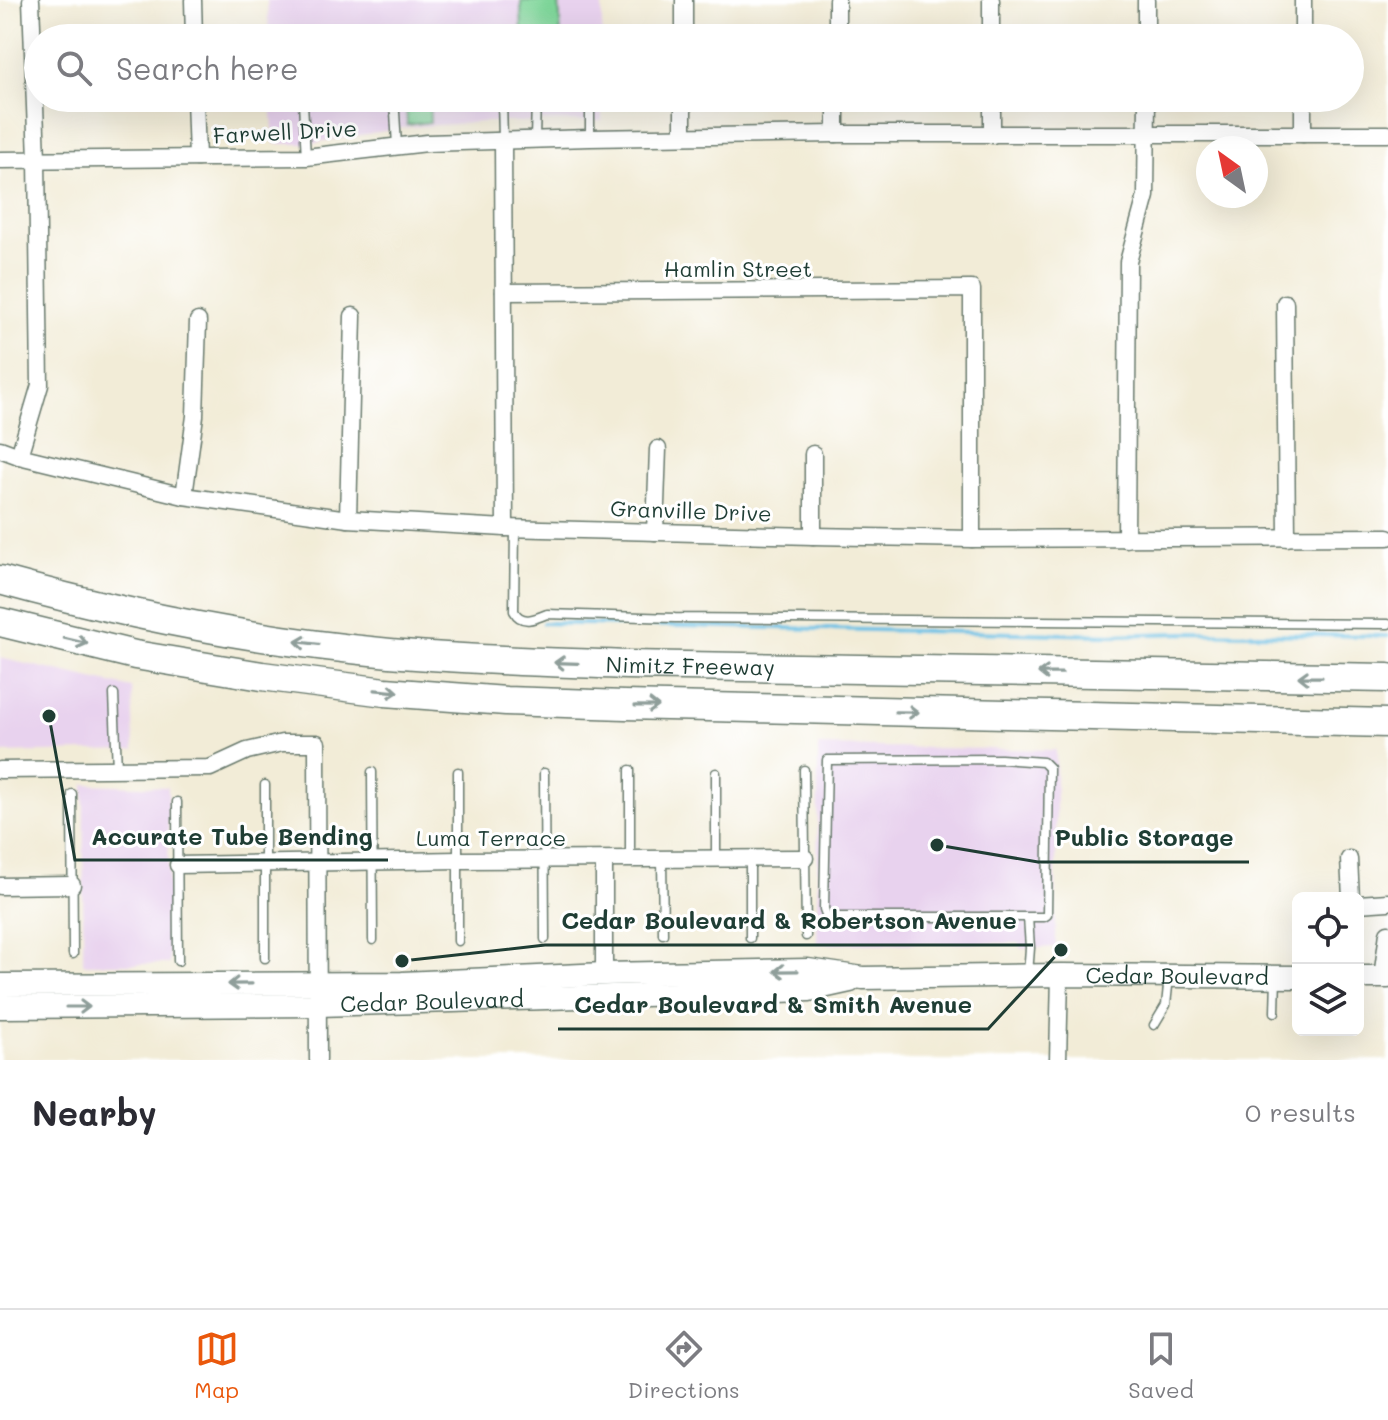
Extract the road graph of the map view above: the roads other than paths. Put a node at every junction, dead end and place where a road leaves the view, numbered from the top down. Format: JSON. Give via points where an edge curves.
{"nodes":[{"id":1,"x":31,"y":0,"type":"edge"},
{"id":2,"x":193,"y":0,"type":"edge"},
{"id":3,"x":684,"y":0,"type":"edge"},
{"id":4,"x":837,"y":0,"type":"edge"},
{"id":5,"x":991,"y":0,"type":"edge"},
{"id":6,"x":1146,"y":0,"type":"edge"},
{"id":7,"x":1303,"y":0,"type":"edge"},
{"id":8,"x":32,"y":24,"type":"edge"},
{"id":9,"x":194,"y":24,"type":"edge"},
{"id":10,"x":684,"y":24,"type":"edge"},
{"id":11,"x":837,"y":24,"type":"edge"},
{"id":12,"x":991,"y":24,"type":"edge"},
{"id":13,"x":1146,"y":24,"type":"edge"},
{"id":14,"x":1303,"y":24,"type":"edge"},
{"id":15,"x":35,"y":112,"type":"edge"},
{"id":16,"x":195,"y":112,"type":"edge"},
{"id":17,"x":304,"y":112,"type":"edge"},
{"id":18,"x":395,"y":112,"type":"edge"},
{"id":19,"x":502,"y":112,"type":"edge"},
{"id":20,"x":536,"y":112,"type":"edge"},
{"id":21,"x":590,"y":112,"type":"edge"},
{"id":22,"x":683,"y":112,"type":"edge"},
{"id":23,"x":836,"y":112,"type":"edge"},
{"id":24,"x":992,"y":112,"type":"edge"},
{"id":25,"x":1147,"y":112,"type":"edge"},
{"id":26,"x":1303,"y":112,"type":"edge"},
{"id":27,"x":836,"y":134,"type":"junction"},
{"id":28,"x":1303,"y":134,"type":"junction"},
{"id":29,"x":1388,"y":134,"type":"edge"},
{"id":30,"x":992,"y":135,"type":"junction"},
{"id":31,"x":1147,"y":135,"type":"junction"},
{"id":32,"x":683,"y":136,"type":"junction"},
{"id":33,"x":590,"y":138,"type":"junction"},
{"id":34,"x":535,"y":139,"type":"junction"},
{"id":35,"x":503,"y":140,"type":"junction"},
{"id":36,"x":398,"y":147,"type":"junction"},
{"id":37,"x":306,"y":157,"type":"junction"},
{"id":38,"x":197,"y":158,"type":"junction"},
{"id":39,"x":37,"y":159,"type":"junction"},
{"id":40,"x":0,"y":160,"type":"edge"},
{"id":41,"x":504,"y":292,"type":"junction"},
{"id":42,"x":1285,"y":303,"type":"dead end"},
{"id":43,"x":353,"y":316,"type":"dead end"},
{"id":44,"x":198,"y":321,"type":"dead end"},
{"id":45,"x":0,"y":449,"type":"edge"},
{"id":46,"x":658,"y":449,"type":"dead end"},
{"id":47,"x":813,"y":454,"type":"dead end"},
{"id":48,"x":19,"y":456,"type":"junction"},
{"id":49,"x":184,"y":496,"type":"junction"},
{"id":50,"x":348,"y":519,"type":"junction"},
{"id":51,"x":510,"y":528,"type":"junction"},
{"id":52,"x":655,"y":532,"type":"junction"},
{"id":53,"x":813,"y":536,"type":"junction"},
{"id":54,"x":1388,"y":537,"type":"edge"},
{"id":55,"x":1287,"y":538,"type":"junction"},
{"id":56,"x":972,"y":539,"type":"junction"},
{"id":57,"x":1126,"y":539,"type":"junction"},
{"id":58,"x":0,"y":580,"type":"edge"},
{"id":59,"x":0,"y":622,"type":"edge"},
{"id":60,"x":1388,"y":624,"type":"edge"},
{"id":61,"x":1388,"y":678,"type":"edge"},
{"id":62,"x":114,"y":694,"type":"dead end"},
{"id":63,"x":1388,"y":723,"type":"edge"},
{"id":64,"x":117,"y":769,"type":"junction"},
{"id":65,"x":0,"y":770,"type":"edge"},
{"id":66,"x":630,"y":770,"type":"dead end"},
{"id":67,"x":804,"y":770,"type":"dead end"},
{"id":68,"x":372,"y":772,"type":"dead end"},
{"id":69,"x":458,"y":772,"type":"dead end"},
{"id":70,"x":544,"y":773,"type":"dead end"},
{"id":71,"x":716,"y":773,"type":"dead end"},
{"id":72,"x":265,"y":785,"type":"dead end"},
{"id":73,"x":72,"y":794,"type":"dead end"},
{"id":74,"x":177,"y":802,"type":"dead end"},
{"id":75,"x":750,"y":858,"type":"junction"},
{"id":76,"x":805,"y":858,"type":"junction"},
{"id":77,"x":544,"y":859,"type":"junction"},
{"id":78,"x":662,"y":859,"type":"junction"},
{"id":79,"x":716,"y":859,"type":"junction"},
{"id":80,"x":1349,"y":859,"type":"dead end"},
{"id":81,"x":458,"y":860,"type":"junction"},
{"id":82,"x":604,"y":860,"type":"junction"},
{"id":83,"x":630,"y":860,"type":"junction"},
{"id":84,"x":372,"y":861,"type":"junction"},
{"id":85,"x":317,"y":862,"type":"junction"},
{"id":86,"x":265,"y":864,"type":"junction"},
{"id":87,"x":178,"y":865,"type":"junction"},
{"id":88,"x":72,"y":885,"type":"junction"},
{"id":89,"x":0,"y":886,"type":"edge"},
{"id":90,"x":1351,"y":892,"type":"edge"},
{"id":91,"x":1388,"y":902,"type":"edge"},
{"id":92,"x":1364,"y":904,"type":"edge"},
{"id":93,"x":1028,"y":917,"type":"junction"},
{"id":94,"x":1388,"y":933,"type":"edge"},
{"id":95,"x":663,"y":934,"type":"dead end"},
{"id":96,"x":806,"y":936,"type":"dead end"},
{"id":97,"x":750,"y":938,"type":"dead end"},
{"id":98,"x":545,"y":939,"type":"dead end"},
{"id":99,"x":373,"y":940,"type":"dead end"},
{"id":100,"x":458,"y":941,"type":"dead end"},
{"id":101,"x":73,"y":954,"type":"dead end"},
{"id":102,"x":265,"y":958,"type":"dead end"},
{"id":103,"x":178,"y":961,"type":"dead end"},
{"id":104,"x":604,"y":974,"type":"junction"},
{"id":105,"x":1028,"y":975,"type":"junction"},
{"id":106,"x":1060,"y":975,"type":"junction"},
{"id":107,"x":1169,"y":976,"type":"junction"},
{"id":108,"x":1287,"y":976,"type":"edge"},
{"id":109,"x":1364,"y":977,"type":"edge"},
{"id":110,"x":1385,"y":977,"type":"edge"},
{"id":111,"x":863,"y":978,"type":"junction"},
{"id":112,"x":0,"y":985,"type":"edge"},
{"id":113,"x":318,"y":994,"type":"junction"},
{"id":114,"x":0,"y":1007,"type":"edge"},
{"id":115,"x":1275,"y":1012,"type":"dead end"},
{"id":116,"x":1154,"y":1025,"type":"dead end"},
{"id":117,"x":318,"y":1060,"type":"edge"},
{"id":118,"x":1058,"y":1060,"type":"edge"}],
"edges":[{"from":1,"to":8,"type":"street"},
{"from":2,"to":9,"type":"street"},
{"from":3,"to":10,"type":"street"},
{"from":4,"to":11,"type":"street"},
{"from":5,"to":12,"type":"street"},
{"from":6,"to":13,"type":"street"},
{"from":7,"to":14,"type":"street"},
{"from":15,"to":39,"type":"street"},
{"from":16,"to":38,"type":"street"},
{"from":17,"to":37,"type":"lane"},
{"from":18,"to":36,"type":"lane"},
{"from":19,"to":35,"type":"lane"},
{"from":20,"to":34,"type":"lane"},
{"from":21,"to":33,"type":"lane"},
{"from":22,"to":32,"type":"street"},
{"from":23,"to":27,"type":"street"},
{"from":24,"to":30,"type":"street"},
{"from":25,"to":31,"type":"street"},
{"from":26,"to":28,"type":"street"},
{"from":27,"to":30,"type":"street","name":"Farwell Drive"},
{"from":27,"to":32,"type":"street","name":"Farwell Drive"},
{"from":28,"to":29,"type":"street","name":"Farwell Drive"},
{"from":28,"to":31,"type":"street","name":"Farwell Drive"},
{"from":30,"to":31,"type":"street","name":"Farwell Drive"},
{"from":31,"to":57,"type":"street","via":[[1146,196],[1128,262]]},
{"from":32,"to":33,"type":"street","name":"Farwell Drive"},
{"from":33,"to":34,"type":"street","name":"Farwell Drive"},
{"from":34,"to":35,"type":"street","name":"Farwell Drive"},
{"from":35,"to":36,"type":"street","name":"Farwell Drive"},
{"from":35,"to":41,"type":"street"},
{"from":36,"to":37,"type":"street","name":"Farwell Drive"},
{"from":37,"to":38,"type":"street","name":"Farwell Drive"},
{"from":38,"to":39,"type":"street","name":"Farwell Drive"},
{"from":39,"to":40,"type":"street","name":"Farwell Drive"},
{"from":39,"to":48,"type":"street","via":[[40,385]]},
{"from":41,"to":51,"type":"street"},
{"from":41,"to":56,"type":"street","name":"Hamlin Street","via":[[972,289]]},
{"from":42,"to":55,"type":"street"},
{"from":43,"to":50,"type":"street"},
{"from":44,"to":49,"type":"street","via":[[195,416]]},
{"from":45,"to":48,"type":"street","name":"Granville Drive"},
{"from":46,"to":52,"type":"street"},
{"from":47,"to":53,"type":"street"},
{"from":48,"to":49,"type":"street","name":"Granville Drive"},
{"from":49,"to":50,"type":"street","name":"Granville Drive"},
{"from":50,"to":51,"type":"street","name":"Granville Drive"},
{"from":51,"to":52,"type":"street","name":"Granville Drive"},
{"from":51,"to":60,"type":"lane","via":[[514,611],[521,620],[547,614]]},
{"from":52,"to":53,"type":"street","name":"Granville Drive"},
{"from":53,"to":56,"type":"street","name":"Granville Drive"},
{"from":54,"to":55,"type":"street","name":"Granville Drive"},
{"from":55,"to":57,"type":"street","name":"Granville Drive"},
{"from":56,"to":57,"type":"street","name":"Granville Drive"},
{"from":61,"to":58,"type":"highway","name":"Nimitz Freeway","one_way":true,"via":[[627,665],[388,653],[144,615]]},
{"from":59,"to":63,"type":"highway","name":"Nimitz Freeway","one_way":true,"via":[[135,655],[262,676],[506,701]]},
{"from":62,"to":64,"type":"lane"},
{"from":64,"to":65,"type":"street"},
{"from":64,"to":85,"type":"street","via":[[210,768],[247,751],[317,743]]},
{"from":66,"to":83,"type":"lane"},
{"from":67,"to":76,"type":"lane"},
{"from":68,"to":84,"type":"lane"},
{"from":69,"to":81,"type":"lane"},
{"from":70,"to":77,"type":"lane"},
{"from":71,"to":79,"type":"lane"},
{"from":72,"to":86,"type":"lane"},
{"from":73,"to":88,"type":"lane"},
{"from":74,"to":87,"type":"lane"},
{"from":75,"to":76,"type":"street","name":"Luma Terrace"},
{"from":75,"to":79,"type":"street","name":"Luma Terrace"},
{"from":75,"to":97,"type":"lane"},
{"from":76,"to":96,"type":"lane"},
{"from":77,"to":81,"type":"street","name":"Luma Terrace"},
{"from":77,"to":82,"type":"street","name":"Luma Terrace"},
{"from":77,"to":98,"type":"lane"},
{"from":78,"to":79,"type":"street","name":"Luma Terrace"},
{"from":78,"to":83,"type":"street","name":"Luma Terrace"},
{"from":78,"to":95,"type":"lane"},
{"from":80,"to":90,"type":"street"},
{"from":81,"to":84,"type":"street","name":"Luma Terrace"},
{"from":81,"to":100,"type":"lane"},
{"from":82,"to":83,"type":"street","name":"Luma Terrace"},
{"from":82,"to":104,"type":"street"},
{"from":84,"to":85,"type":"street","name":"Luma Terrace"},
{"from":84,"to":99,"type":"lane"},
{"from":85,"to":86,"type":"street","name":"Luma Terrace"},
{"from":85,"to":113,"type":"street"},
{"from":86,"to":87,"type":"street","name":"Luma Terrace"},
{"from":86,"to":102,"type":"lane"},
{"from":87,"to":103,"type":"lane"},
{"from":88,"to":89,"type":"street"},
{"from":88,"to":101,"type":"lane"},
{"from":91,"to":92,"type":"street"},
{"from":93,"to":93,"type":"lane","via":[[827,917],[827,760],[1043,762],[1049,768],[1047,915]]},
{"from":93,"to":105,"type":"lane"},
{"from":94,"to":110,"type":"street"},
{"from":111,"to":104,"type":"main road","name":"Cedar Boulevard","one_way":true,"via":[[808,970]]},
{"from":104,"to":113,"type":"main road","name":"Cedar Boulevard","via":[[402,983]]},
{"from":105,"to":106,"type":"main road","name":"Cedar Boulevard"},
{"from":105,"to":111,"type":"main road","name":"Cedar Boulevard"},
{"from":106,"to":107,"type":"main road","name":"Cedar Boulevard"},
{"from":106,"to":118,"type":"street"},
{"from":107,"to":108,"type":"main road","name":"Cedar Boulevard"},
{"from":107,"to":116,"type":"lane","via":[[1166,1005]]},
{"from":108,"to":115,"type":"lane"},
{"from":109,"to":110,"type":"main road"},
{"from":111,"to":113,"type":"main road","name":"Cedar Boulevard","via":[[809,990]]},
{"from":113,"to":112,"type":"main road","name":"Cedar Boulevard","one_way":true},
{"from":114,"to":113,"type":"main road","name":"Cedar Boulevard","one_way":true},
{"from":113,"to":117,"type":"street"}]}
